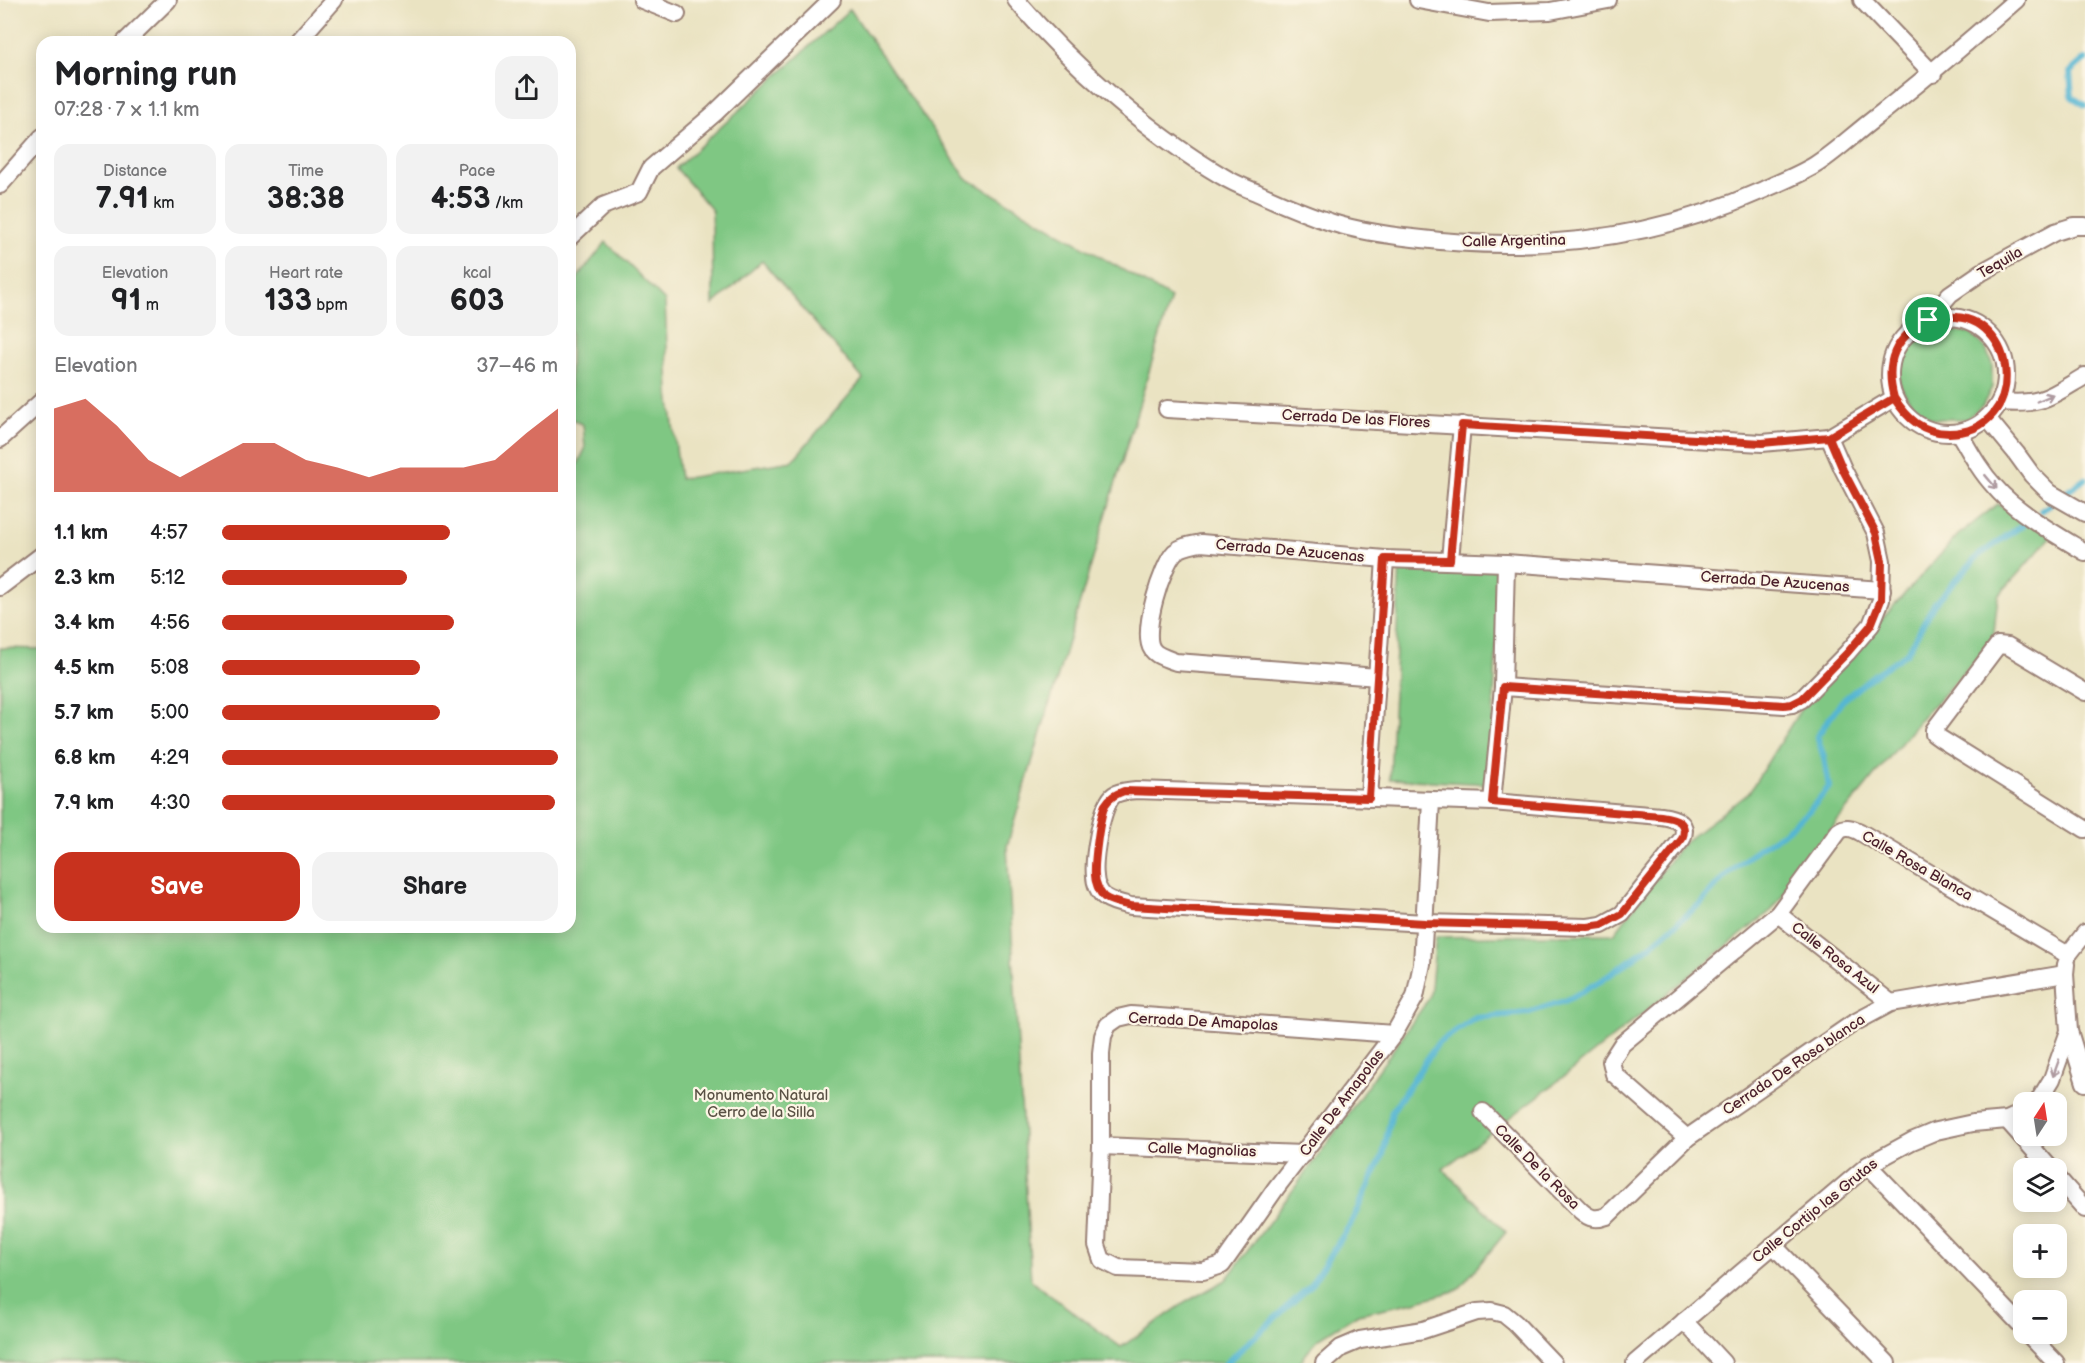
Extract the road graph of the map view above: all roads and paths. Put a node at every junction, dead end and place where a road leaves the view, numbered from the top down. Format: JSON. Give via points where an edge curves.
{"nodes":[{"id":1,"x":168,"y":0,"type":"edge"},
{"id":2,"x":334,"y":0,"type":"edge"},
{"id":3,"x":642,"y":0,"type":"edge"},
{"id":4,"x":832,"y":0,"type":"edge"},
{"id":5,"x":1016,"y":0,"type":"edge"},
{"id":6,"x":1418,"y":0,"type":"edge"},
{"id":7,"x":1608,"y":0,"type":"edge"},
{"id":8,"x":1862,"y":0,"type":"edge"},
{"id":9,"x":2016,"y":0,"type":"edge"},
{"id":10,"x":677,"y":14,"type":"dead end"},
{"id":11,"x":131,"y":36,"type":"edge"},
{"id":12,"x":302,"y":36,"type":"edge"},
{"id":13,"x":1933,"y":74,"type":"junction"},
{"id":14,"x":36,"y":144,"type":"edge"},
{"id":15,"x":0,"y":184,"type":"edge"},
{"id":16,"x":2085,"y":226,"type":"edge"},
{"id":17,"x":576,"y":231,"type":"edge"},
{"id":18,"x":1928,"y":320,"type":"junction"},
{"id":19,"x":2085,"y":376,"type":"edge"},
{"id":20,"x":1894,"y":398,"type":"junction"},
{"id":21,"x":2001,"y":402,"type":"junction"},
{"id":22,"x":36,"y":406,"type":"edge"},
{"id":23,"x":1167,"y":409,"type":"dead end"},
{"id":24,"x":1988,"y":419,"type":"junction"},
{"id":25,"x":1462,"y":425,"type":"junction"},
{"id":26,"x":1959,"y":433,"type":"junction"},
{"id":27,"x":1829,"y":437,"type":"junction"},
{"id":28,"x":0,"y":439,"type":"edge"},
{"id":29,"x":2085,"y":513,"type":"edge"},
{"id":30,"x":2085,"y":552,"type":"edge"},
{"id":31,"x":1385,"y":559,"type":"junction"},
{"id":32,"x":36,"y":560,"type":"edge"},
{"id":33,"x":1450,"y":560,"type":"junction"},
{"id":34,"x":1506,"y":563,"type":"junction"},
{"id":35,"x":0,"y":587,"type":"edge"},
{"id":36,"x":1882,"y":590,"type":"junction"},
{"id":37,"x":1378,"y":677,"type":"junction"},
{"id":38,"x":1503,"y":687,"type":"junction"},
{"id":39,"x":2085,"y":692,"type":"edge"},
{"id":40,"x":1369,"y":798,"type":"junction"},
{"id":41,"x":1431,"y":801,"type":"junction"},
{"id":42,"x":1492,"y":802,"type":"junction"},
{"id":43,"x":2085,"y":829,"type":"edge"},
{"id":44,"x":1778,"y":914,"type":"junction"},
{"id":45,"x":1425,"y":923,"type":"junction"},
{"id":46,"x":2085,"y":933,"type":"edge"},
{"id":47,"x":2068,"y":955,"type":"junction"},
{"id":48,"x":2065,"y":974,"type":"junction"},
{"id":49,"x":1891,"y":1003,"type":"junction"},
{"id":50,"x":2068,"y":1031,"type":"junction"},
{"id":51,"x":1394,"y":1034,"type":"junction"},
{"id":52,"x":2085,"y":1083,"type":"edge"},
{"id":53,"x":2046,"y":1092,"type":"edge"},
{"id":54,"x":1483,"y":1112,"type":"dead end"},
{"id":55,"x":2013,"y":1117,"type":"edge"},
{"id":56,"x":2007,"y":1120,"type":"junction"},
{"id":57,"x":1687,"y":1138,"type":"junction"},
{"id":58,"x":1101,"y":1146,"type":"junction"},
{"id":59,"x":1303,"y":1154,"type":"junction"},
{"id":60,"x":2041,"y":1158,"type":"edge"},
{"id":61,"x":1868,"y":1165,"type":"junction"},
{"id":62,"x":2067,"y":1189,"type":"edge"},
{"id":63,"x":2085,"y":1209,"type":"edge"},
{"id":64,"x":1593,"y":1219,"type":"joint"},
{"id":65,"x":1773,"y":1245,"type":"junction"},
{"id":66,"x":1102,"y":1260,"type":"joint"},
{"id":67,"x":2013,"y":1317,"type":"edge"},
{"id":68,"x":1684,"y":1321,"type":"junction"},
{"id":69,"x":2038,"y":1344,"type":"edge"},
{"id":70,"x":1324,"y":1363,"type":"edge"},
{"id":71,"x":1553,"y":1363,"type":"edge"},
{"id":72,"x":1635,"y":1363,"type":"edge"},
{"id":73,"x":1723,"y":1363,"type":"edge"},
{"id":74,"x":1887,"y":1363,"type":"edge"},
{"id":75,"x":2056,"y":1363,"type":"edge"}],
"edges":[{"from":1,"to":11,"type":"street"},
{"from":2,"to":12,"type":"street"},
{"from":3,"to":10,"type":"street"},
{"from":4,"to":17,"type":"street","via":[[651,168],[639,192],[603,206]]},
{"from":5,"to":13,"type":"street","name":"Calle Argentina","via":[[1047,37],[1107,91],[1222,177],[1334,224],[1455,243],[1533,244],[1606,237],[1684,221],[1731,205],[1816,164]]},
{"from":6,"to":7,"type":"street","via":[[1489,13],[1550,11]]},
{"from":8,"to":13,"type":"street"},
{"from":9,"to":13,"type":"street","name":"Calle Argentina"},
{"from":14,"to":15,"type":"street"},
{"from":16,"to":18,"type":"street","name":"Tequila","via":[[2055,232],[1982,272],[1950,294]]},
{"from":18,"to":20,"type":"street","via":[[1903,338],[1894,352],[1890,367]]},
{"from":18,"to":21,"type":"street","via":[[1968,320],[1998,344],[2006,363],[2007,383]]},
{"from":21,"to":19,"type":"street","one_way":true,"via":[[2038,402]]},
{"from":20,"to":26,"type":"street","via":[[1904,414],[1920,427],[1939,433]]},
{"from":20,"to":27,"type":"street","name":"Cerrada De las Flores"},
{"from":21,"to":24,"type":"street"},
{"from":22,"to":28,"type":"street"},
{"from":23,"to":25,"type":"street","name":"Cerrada De las Flores"},
{"from":24,"to":26,"type":"street"},
{"from":24,"to":29,"type":"street","via":[[2050,493]]},
{"from":25,"to":27,"type":"street","name":"Cerrada De las Flores","via":[[1762,443]]},
{"from":25,"to":33,"type":"street"},
{"from":26,"to":30,"type":"street","one_way":true,"via":[[1996,489]]},
{"from":27,"to":36,"type":"street","via":[[1876,533],[1882,561]]},
{"from":31,"to":33,"type":"street","name":"Cerrada De Azucenas"},
{"from":31,"to":37,"type":"street"},
{"from":31,"to":37,"type":"street","name":"Cerrada De Azucenas","via":[[1188,545],[1178,550],[1163,573],[1148,626],[1152,649],[1176,662]]},
{"from":32,"to":35,"type":"street"},
{"from":33,"to":34,"type":"street","name":"Cerrada De Azucenas"},
{"from":34,"to":36,"type":"street","name":"Cerrada De Azucenas"},
{"from":34,"to":38,"type":"street"},
{"from":36,"to":38,"type":"street","via":[[1871,625],[1802,699],[1792,704]]},
{"from":37,"to":40,"type":"street"},
{"from":38,"to":42,"type":"street"},
{"from":39,"to":43,"type":"street","via":[[2000,644],[1934,734]]},
{"from":40,"to":41,"type":"street"},
{"from":40,"to":45,"type":"street","via":[[1124,791],[1113,796],[1101,817],[1095,876],[1098,888],[1116,903],[1131,906]]},
{"from":41,"to":42,"type":"street"},
{"from":41,"to":45,"type":"street","name":"Calle De Amapolas"},
{"from":42,"to":45,"type":"street","via":[[1661,816],[1680,820],[1685,831],[1614,920],[1588,927]]},
{"from":44,"to":47,"type":"street","name":"Calle Rosa Blanca","via":[[1839,831],[1853,829]]},
{"from":44,"to":49,"type":"street","name":"Calle Rosa Azul"},
{"from":44,"to":57,"type":"street","name":"Calle Rosa Blanca","via":[[1622,1044],[1611,1061],[1614,1074]]},
{"from":45,"to":51,"type":"street","name":"Calle De Amapolas","via":[[1415,997]]},
{"from":46,"to":47,"type":"street"},
{"from":47,"to":48,"type":"street"},
{"from":48,"to":49,"type":"street","name":"Cerrada De Rosa blanca"},
{"from":48,"to":50,"type":"street"},
{"from":49,"to":57,"type":"street","name":"Cerrada De Rosa blanca","via":[[1852,1024]]},
{"from":50,"to":52,"type":"street"},
{"from":50,"to":53,"type":"street","one_way":true},
{"from":51,"to":58,"type":"street","name":"Cerrada De Amapolas","via":[[1131,1015],[1118,1018],[1108,1025],[1103,1036]]},
{"from":51,"to":59,"type":"street","name":"Calle De Amapolas"},
{"from":54,"to":64,"type":"street","name":"Calle De la Rosa"},
{"from":55,"to":56,"type":"street","name":"Calle Cortijo las Grutas"},
{"from":56,"to":60,"type":"street"},
{"from":56,"to":61,"type":"street","name":"Calle Cortijo las Grutas","via":[[1936,1131]]},
{"from":57,"to":64,"type":"street","name":"Cerrada De Rosa blanca","via":[[1607,1216]]},
{"from":58,"to":59,"type":"street","name":"Calle Magnolias"},
{"from":58,"to":66,"type":"street","name":"Cerrada De Amapolas","via":[[1097,1245]]},
{"from":59,"to":66,"type":"street","name":"Calle De Amapolas","via":[[1222,1265],[1203,1271],[1139,1269],[1118,1268]]},
{"from":61,"to":65,"type":"street","name":"Calle Cortijo las Grutas"},
{"from":61,"to":67,"type":"street"},
{"from":62,"to":63,"type":"street"},
{"from":65,"to":68,"type":"street","name":"Calle Cortijo las Grutas"},
{"from":65,"to":74,"type":"street"},
{"from":68,"to":72,"type":"street","name":"Calle Cortijo las Grutas"},
{"from":68,"to":73,"type":"street"},
{"from":69,"to":75,"type":"street"},
{"from":70,"to":71,"type":"street","via":[[1341,1348],[1360,1340],[1423,1330],[1477,1312],[1492,1311],[1515,1323]]}]}
